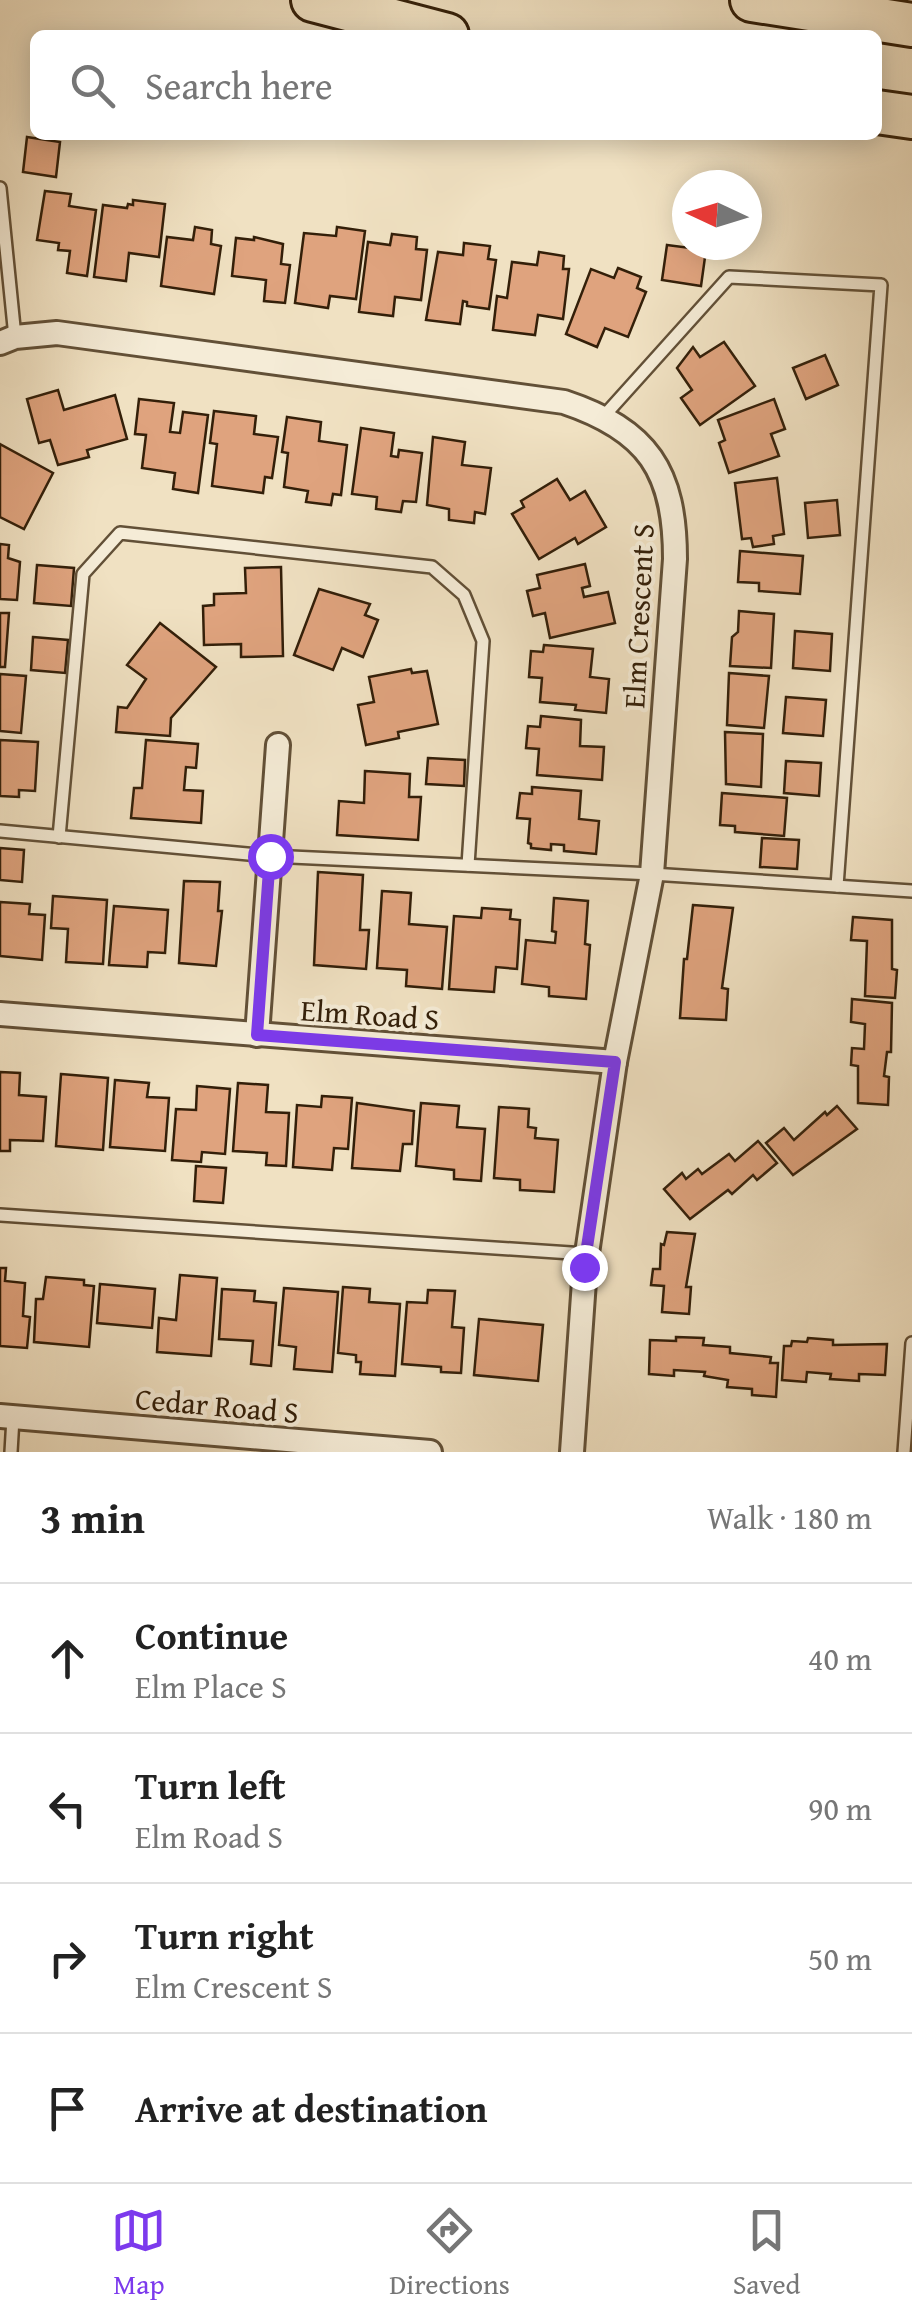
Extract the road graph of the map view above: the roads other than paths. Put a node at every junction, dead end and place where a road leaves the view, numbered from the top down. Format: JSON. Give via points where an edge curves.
{"nodes":[{"id":1,"x":313,"y":0,"type":"edge"},
{"id":2,"x":752,"y":0,"type":"edge"},
{"id":3,"x":912,"y":25,"type":"edge"},
{"id":4,"x":428,"y":30,"type":"edge"},
{"id":5,"x":882,"y":113,"type":"edge"},
{"id":6,"x":912,"y":117,"type":"edge"},
{"id":7,"x":0,"y":188,"type":"edge"},
{"id":8,"x":7,"y":340,"type":"edge"},
{"id":9,"x":604,"y":416,"type":"junction"},
{"id":10,"x":278,"y":745,"type":"dead end"},
{"id":11,"x":0,"y":831,"type":"edge"},
{"id":12,"x":59,"y":837,"type":"junction"},
{"id":13,"x":270,"y":856,"type":"junction"},
{"id":14,"x":468,"y":865,"type":"junction"},
{"id":15,"x":652,"y":874,"type":"junction"},
{"id":16,"x":837,"y":886,"type":"junction"},
{"id":17,"x":912,"y":891,"type":"edge"},
{"id":18,"x":0,"y":1014,"type":"edge"},
{"id":19,"x":257,"y":1035,"type":"junction"},
{"id":20,"x":615,"y":1062,"type":"junction"},
{"id":21,"x":0,"y":1215,"type":"edge"},
{"id":22,"x":586,"y":1254,"type":"junction"},
{"id":23,"x":912,"y":1342,"type":"edge"},
{"id":24,"x":7,"y":1417,"type":"edge"},
{"id":25,"x":204,"y":1444,"type":"edge"},
{"id":26,"x":380,"y":1450,"type":"edge"},
{"id":27,"x":11,"y":1452,"type":"edge"},
{"id":28,"x":430,"y":1452,"type":"edge"},
{"id":29,"x":572,"y":1452,"type":"edge"},
{"id":30,"x":904,"y":1452,"type":"edge"}],
"edges":[{"from":1,"to":4,"type":"highway"},
{"from":2,"to":3,"type":"highway"},
{"from":5,"to":6,"type":"highway"},
{"from":7,"to":8,"type":"lane"},
{"from":8,"to":9,"type":"street","name":"Elm Crescent S","via":[[56,333],[564,402]]},
{"from":9,"to":15,"type":"street","name":"Elm Crescent S","via":[[638,441],[662,476],[675,516]]},
{"from":9,"to":16,"type":"lane","via":[[730,277],[881,285]]},
{"from":10,"to":13,"type":"street"},
{"from":11,"to":12,"type":"lane"},
{"from":12,"to":13,"type":"lane"},
{"from":12,"to":14,"type":"lane","via":[[83,574],[120,534],[432,567],[464,595],[483,641]]},
{"from":13,"to":14,"type":"lane"},
{"from":13,"to":19,"type":"street"},
{"from":14,"to":15,"type":"lane"},
{"from":15,"to":16,"type":"lane"},
{"from":15,"to":20,"type":"street","name":"Elm Crescent S"},
{"from":16,"to":17,"type":"lane"},
{"from":18,"to":19,"type":"street","name":"Elm Road S"},
{"from":19,"to":20,"type":"street","name":"Elm Road S"},
{"from":20,"to":22,"type":"street","name":"Elm Crescent S"},
{"from":21,"to":22,"type":"lane"},
{"from":22,"to":29,"type":"street","name":"Elm Crescent S"},
{"from":23,"to":30,"type":"lane"},
{"from":24,"to":25,"type":"street","name":"Cedar Road S"},
{"from":24,"to":27,"type":"lane"},
{"from":25,"to":26,"type":"street","name":"Cedar Road S"},
{"from":26,"to":28,"type":"street","name":"Cedar Road S"}]}
